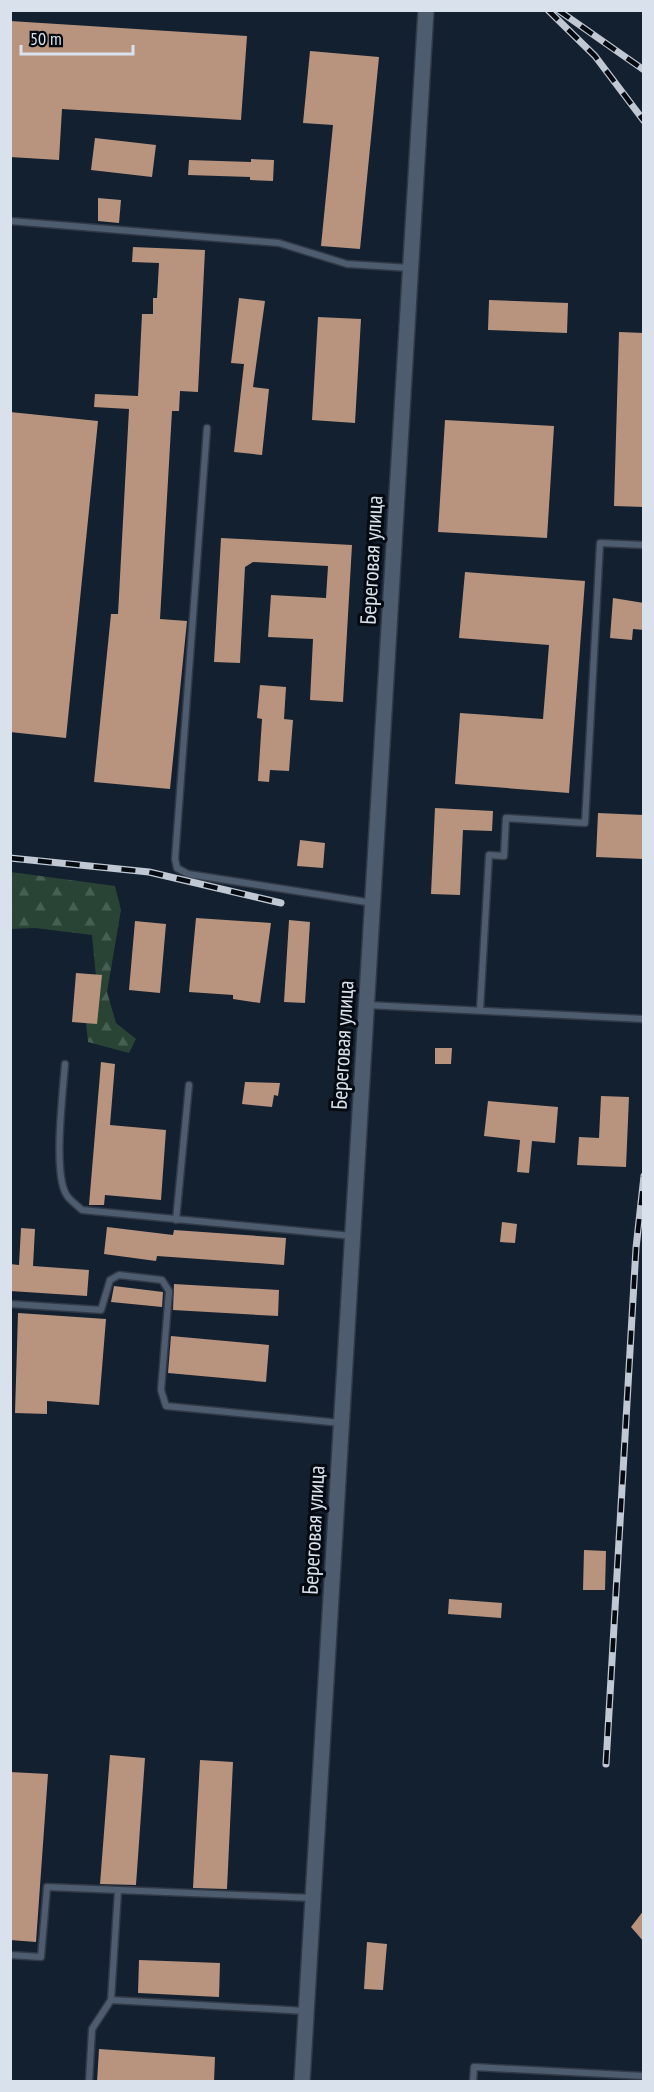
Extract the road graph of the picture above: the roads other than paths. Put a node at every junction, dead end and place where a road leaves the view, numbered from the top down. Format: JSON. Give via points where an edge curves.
{"nodes":[{"id":1,"x":426,"y":10,"type":"edge"},
{"id":2,"x":10,"y":220,"type":"edge"},
{"id":3,"x":411,"y":268,"type":"junction"},
{"id":4,"x":207,"y":428,"type":"dead end"},
{"id":5,"x":644,"y":545,"type":"edge"},
{"id":6,"x":373,"y":903,"type":"junction"},
{"id":7,"x":367,"y":1005,"type":"junction"},
{"id":8,"x":480,"y":1010,"type":"junction"},
{"id":9,"x":644,"y":1019,"type":"edge"},
{"id":10,"x":65,"y":1064,"type":"dead end"},
{"id":11,"x":189,"y":1085,"type":"dead end"},
{"id":12,"x":176,"y":1220,"type":"junction"},
{"id":13,"x":353,"y":1236,"type":"junction"},
{"id":14,"x":10,"y":1304,"type":"edge"},
{"id":15,"x":342,"y":1423,"type":"junction"},
{"id":16,"x":118,"y":1891,"type":"junction"},
{"id":17,"x":313,"y":1899,"type":"junction"},
{"id":18,"x":10,"y":1955,"type":"edge"},
{"id":19,"x":111,"y":2000,"type":"junction"},
{"id":20,"x":306,"y":2011,"type":"junction"},
{"id":21,"x":644,"y":2076,"type":"edge"},
{"id":22,"x":89,"y":2082,"type":"edge"},
{"id":23,"x":302,"y":2082,"type":"edge"},
{"id":24,"x":473,"y":2082,"type":"edge"}],
"edges":[{"from":1,"to":3,"type":"street","name":"Береговая улица"},
{"from":2,"to":3,"type":"lane","via":[[279,243],[347,264]]},
{"from":3,"to":6,"type":"street","name":"Береговая улица"},
{"from":4,"to":6,"type":"lane","via":[[177,868],[188,874]]},
{"from":5,"to":8,"type":"lane","via":[[600,543],[585,823],[506,818],[504,856],[489,855]]},
{"from":6,"to":7,"type":"street","name":"Береговая улица"},
{"from":7,"to":8,"type":"lane"},
{"from":7,"to":13,"type":"street","name":"Береговая улица"},
{"from":8,"to":9,"type":"lane"},
{"from":10,"to":12,"type":"lane","via":[[59,1144],[66,1194],[82,1210]]},
{"from":11,"to":12,"type":"lane"},
{"from":12,"to":13,"type":"lane"},
{"from":13,"to":15,"type":"street","name":"Береговая улица"},
{"from":14,"to":15,"type":"lane","via":[[101,1311],[110,1280],[119,1275],[162,1280],[169,1291],[161,1390],[166,1406]]},
{"from":15,"to":17,"type":"street","name":"Береговая улица"},
{"from":16,"to":17,"type":"lane"},
{"from":16,"to":18,"type":"lane","via":[[47,1887],[41,1957]]},
{"from":16,"to":19,"type":"lane"},
{"from":17,"to":20,"type":"street","name":"Береговая улица"},
{"from":19,"to":20,"type":"lane"},
{"from":19,"to":22,"type":"lane","via":[[92,2029]]},
{"from":20,"to":23,"type":"street","name":"Береговая улица"},
{"from":21,"to":24,"type":"lane","via":[[474,2067]]}]}
